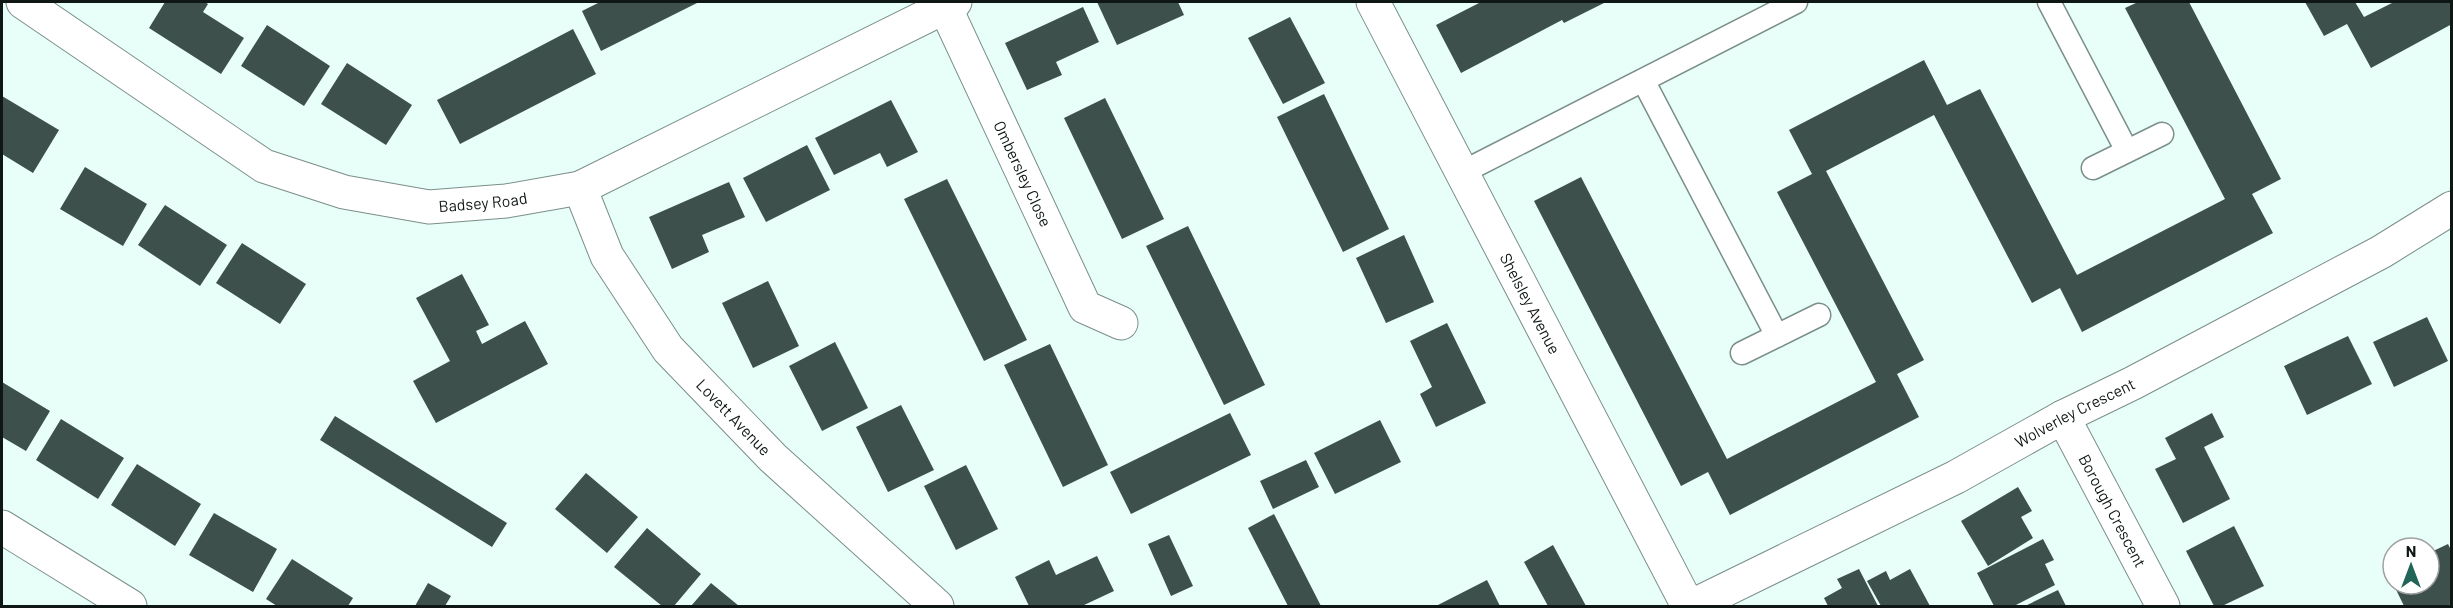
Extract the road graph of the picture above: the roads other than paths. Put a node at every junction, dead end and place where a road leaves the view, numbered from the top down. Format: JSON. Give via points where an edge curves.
{"nodes":[{"id":1,"x":23,"y":2,"type":"edge"},
{"id":2,"x":1373,"y":2,"type":"edge"},
{"id":3,"x":1796,"y":2,"type":"edge"},
{"id":4,"x":2049,"y":2,"type":"edge"},
{"id":5,"x":950,"y":4,"type":"edge"},
{"id":6,"x":62,"y":12,"type":"edge"},
{"id":7,"x":1643,"y":80,"type":"junction"},
{"id":8,"x":2162,"y":134,"type":"dead end"},
{"id":9,"x":2127,"y":150,"type":"junction"},
{"id":10,"x":2093,"y":168,"type":"dead end"},
{"id":11,"x":1461,"y":173,"type":"junction"},
{"id":12,"x":580,"y":188,"type":"junction"},
{"id":13,"x":2451,"y":208,"type":"edge"},
{"id":14,"x":1819,"y":315,"type":"dead end"},
{"id":15,"x":1120,"y":323,"type":"dead end"},
{"id":16,"x":1777,"y":336,"type":"junction"},
{"id":17,"x":1742,"y":353,"type":"dead end"},
{"id":18,"x":2063,"y":417,"type":"junction"},
{"id":19,"x":2,"y":527,"type":"edge"},
{"id":20,"x":130,"y":606,"type":"edge"},
{"id":21,"x":937,"y":606,"type":"edge"},
{"id":22,"x":1690,"y":606,"type":"edge"},
{"id":23,"x":2163,"y":606,"type":"edge"}],
"edges":[{"from":1,"to":6,"type":"street","name":"Badsey Road"},
{"from":2,"to":11,"type":"street","name":"Shelsley Avenue"},
{"from":3,"to":7,"type":"lane"},
{"from":4,"to":9,"type":"lane"},
{"from":5,"to":12,"type":"street","name":"Badsey Road"},
{"from":5,"to":15,"type":"street","name":"Ombersley Close","via":[[1085,307]]},
{"from":6,"to":12,"type":"street","name":"Badsey Road","via":[[264,166],[344,192],[429,207],[506,201]]},
{"from":7,"to":11,"type":"lane"},
{"from":7,"to":16,"type":"lane"},
{"from":8,"to":9,"type":"lane"},
{"from":9,"to":10,"type":"lane"},
{"from":11,"to":22,"type":"street","name":"Shelsley Avenue"},
{"from":12,"to":21,"type":"street","name":"Lovett Avenue","via":[[608,256],[668,349],[773,458]]},
{"from":13,"to":18,"type":"street","name":"Wolverley Crescent","via":[[2381,252]]},
{"from":14,"to":16,"type":"lane"},
{"from":16,"to":17,"type":"lane"},
{"from":18,"to":22,"type":"street","name":"Wolverley Crescent","via":[[1956,477]]},
{"from":18,"to":23,"type":"street","name":"Borough Crescent"},
{"from":19,"to":20,"type":"street"}]}
